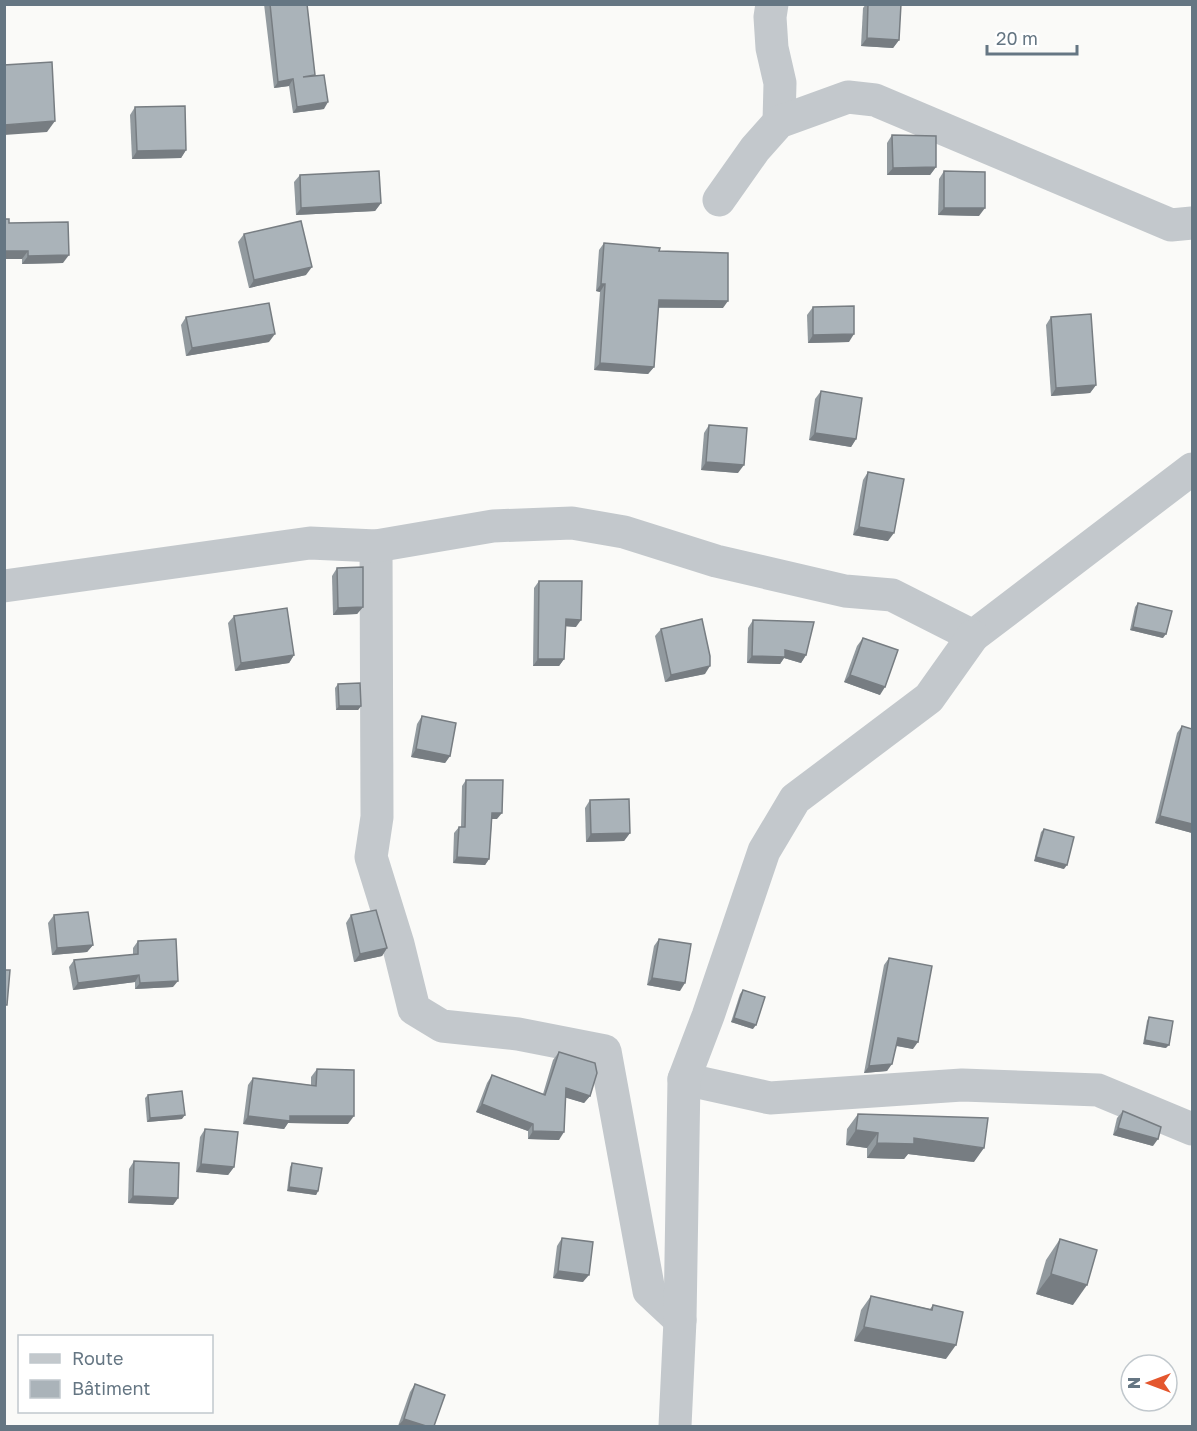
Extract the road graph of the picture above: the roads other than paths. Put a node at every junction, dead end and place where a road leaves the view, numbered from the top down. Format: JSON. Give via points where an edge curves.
{"nodes":[{"id":1,"x":772,"y":4,"type":"edge"},
{"id":2,"x":779,"y":122,"type":"junction"},
{"id":3,"x":718,"y":200,"type":"dead end"},
{"id":4,"x":1192,"y":223,"type":"edge"},
{"id":5,"x":1192,"y":469,"type":"edge"},
{"id":6,"x":376,"y":546,"type":"junction"},
{"id":7,"x":4,"y":586,"type":"edge"},
{"id":8,"x":973,"y":636,"type":"junction"},
{"id":9,"x":684,"y":1078,"type":"junction"},
{"id":10,"x":1192,"y":1129,"type":"edge"},
{"id":11,"x":680,"y":1320,"type":"junction"},
{"id":12,"x":675,"y":1426,"type":"edge"}],
"edges":[{"from":1,"to":2,"type":"street","via":[[772,48],[780,83]]},
{"from":2,"to":3,"type":"street"},
{"from":2,"to":4,"type":"street","via":[[848,97],[875,100],[1171,225]]},
{"from":5,"to":8,"type":"street"},
{"from":6,"to":7,"type":"street","via":[[310,543]]},
{"from":6,"to":8,"type":"street","via":[[494,526],[572,523],[624,532],[716,561],[845,591],[892,595]]},
{"from":6,"to":11,"type":"street","via":[[377,817],[370,857],[414,1009],[442,1026],[518,1034],[605,1051],[649,1291]]},
{"from":8,"to":9,"type":"street","via":[[929,698],[795,799],[764,851]]},
{"from":9,"to":10,"type":"street","via":[[770,1098],[962,1085],[1098,1090]]},
{"from":9,"to":11,"type":"street"},
{"from":11,"to":12,"type":"street"}]}
